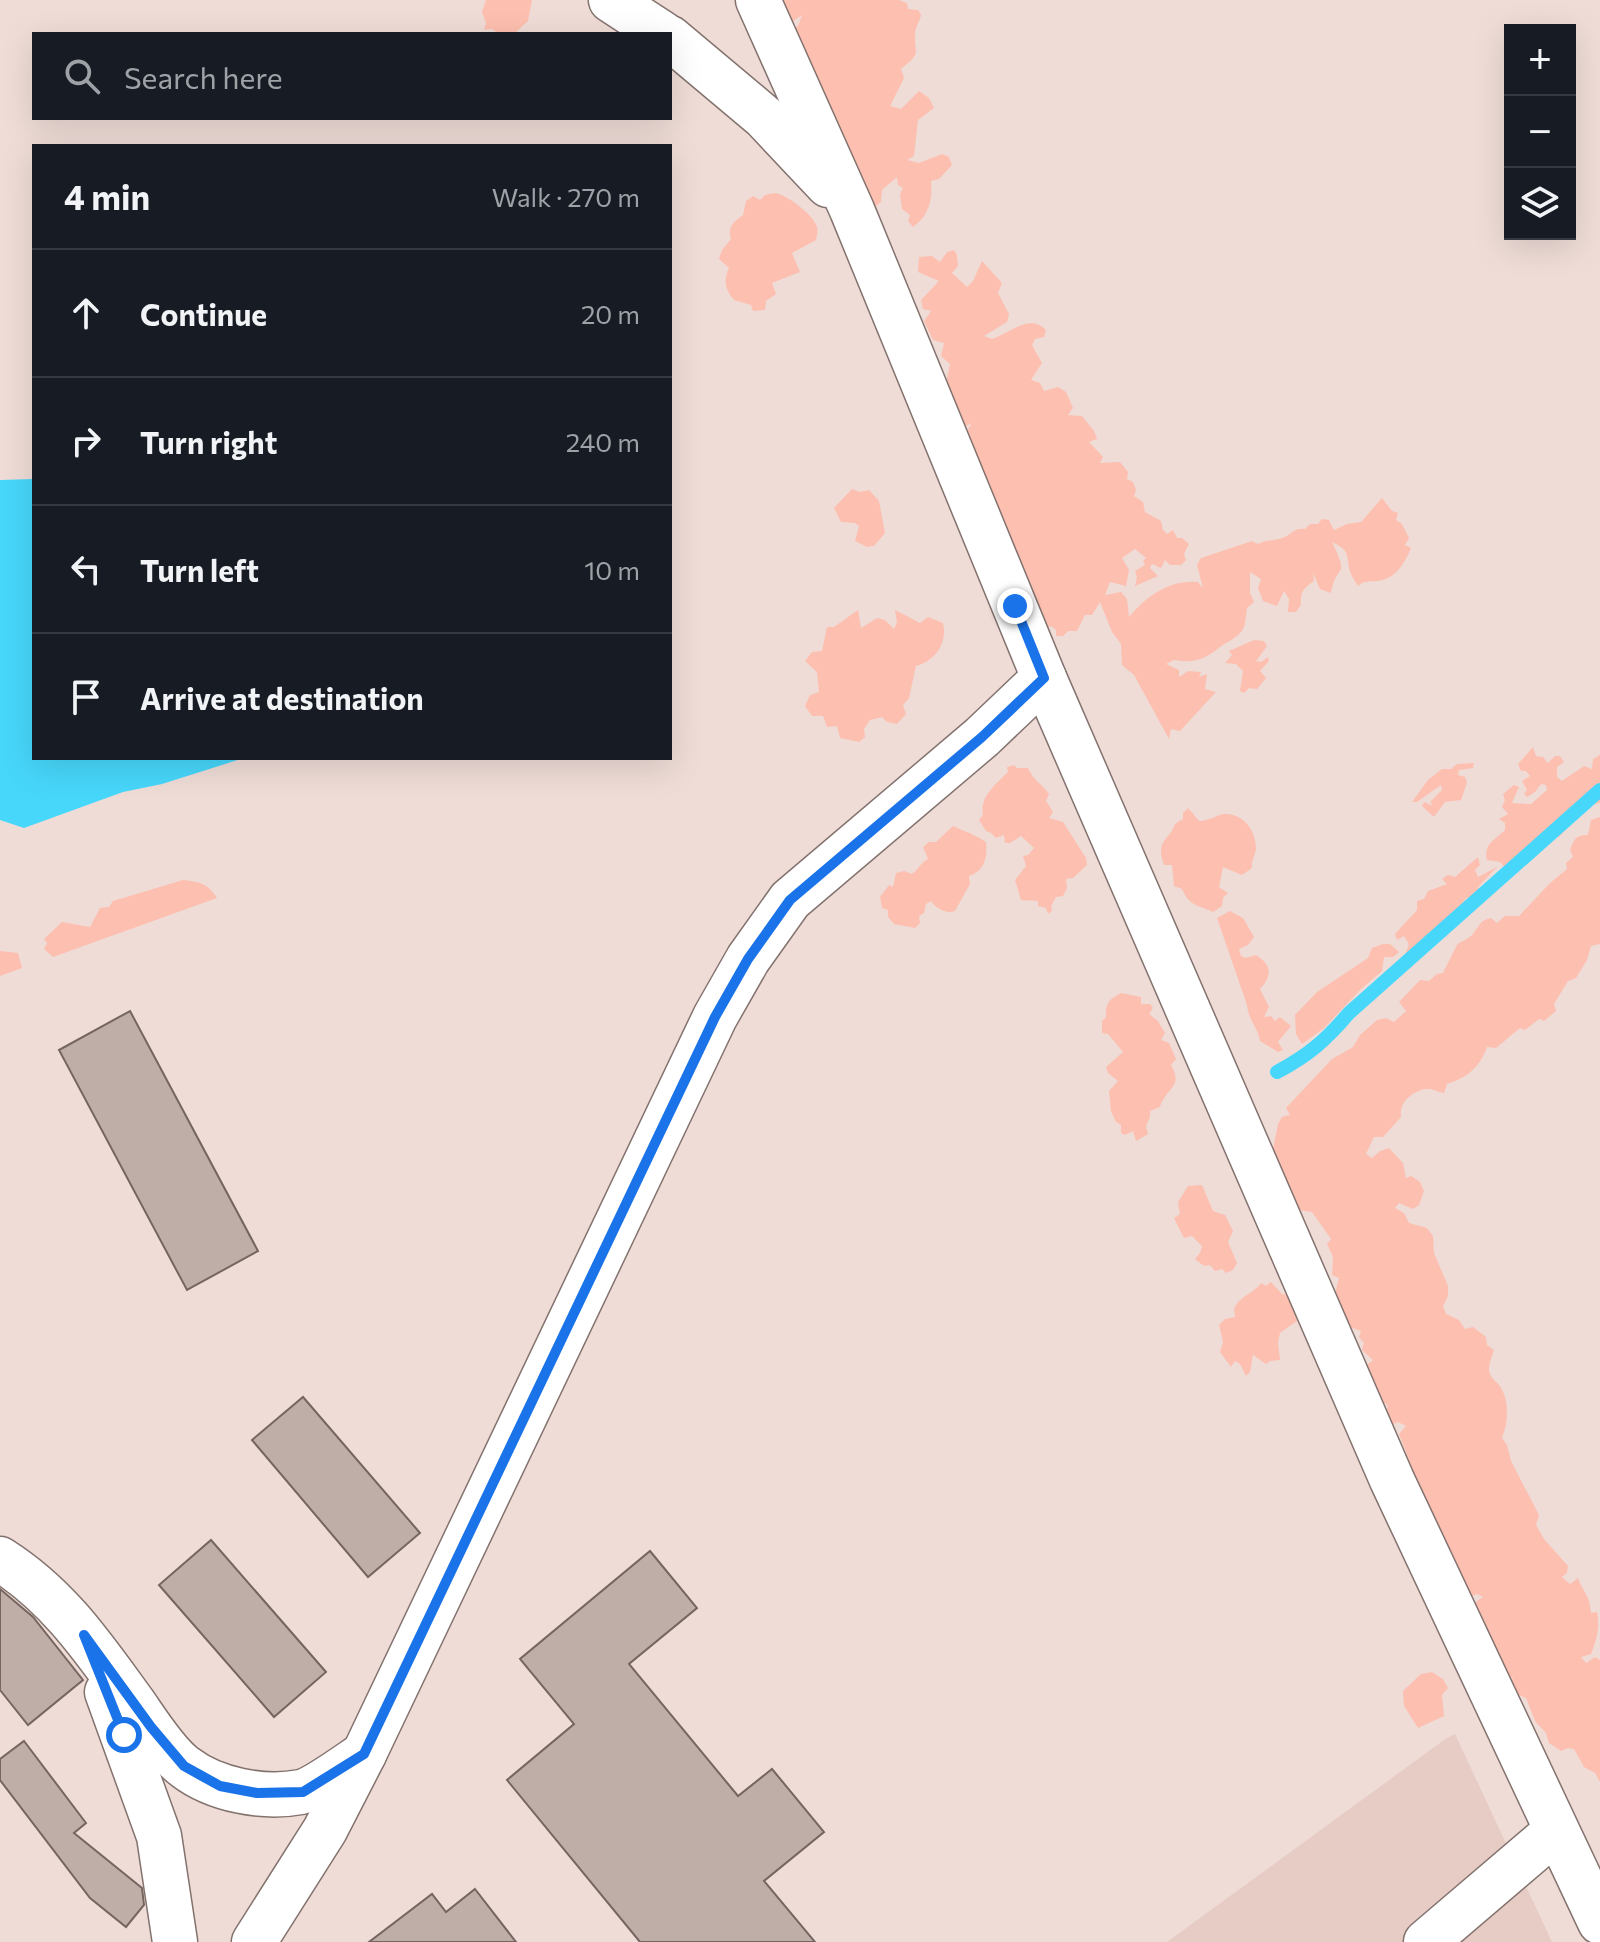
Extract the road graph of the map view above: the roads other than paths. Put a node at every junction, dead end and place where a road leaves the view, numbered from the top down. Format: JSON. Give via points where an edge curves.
{"nodes":[{"id":1,"x":611,"y":0,"type":"edge"},
{"id":2,"x":758,"y":0,"type":"edge"},
{"id":3,"x":660,"y":32,"type":"edge"},
{"id":4,"x":672,"y":40,"type":"edge"},
{"id":5,"x":852,"y":210,"type":"junction"},
{"id":6,"x":1044,"y":678,"type":"junction"},
{"id":7,"x":0,"y":1559,"type":"edge"},
{"id":8,"x":84,"y":1635,"type":"junction"},
{"id":9,"x":364,"y":1754,"type":"junction"},
{"id":10,"x":1556,"y":1831,"type":"junction"},
{"id":11,"x":1600,"y":1922,"type":"edge"},
{"id":12,"x":175,"y":1942,"type":"edge"},
{"id":13,"x":254,"y":1942,"type":"edge"},
{"id":14,"x":1426,"y":1942,"type":"edge"}],
"edges":[{"from":1,"to":3,"type":"street"},
{"from":2,"to":5,"type":"street"},
{"from":4,"to":5,"type":"street","via":[[764,117]]},
{"from":5,"to":6,"type":"street"},
{"from":6,"to":9,"type":"street","via":[[790,900],[748,959],[715,1017]]},
{"from":6,"to":10,"type":"street","via":[[1392,1480]]},
{"from":7,"to":8,"type":"street","via":[[39,1585]]},
{"from":8,"to":9,"type":"street","via":[[184,1766],[220,1786],[257,1793],[303,1792]]},
{"from":8,"to":12,"type":"street","via":[[159,1836]]},
{"from":9,"to":13,"type":"street","via":[[325,1830]]},
{"from":10,"to":11,"type":"street"},
{"from":10,"to":14,"type":"street"}]}
